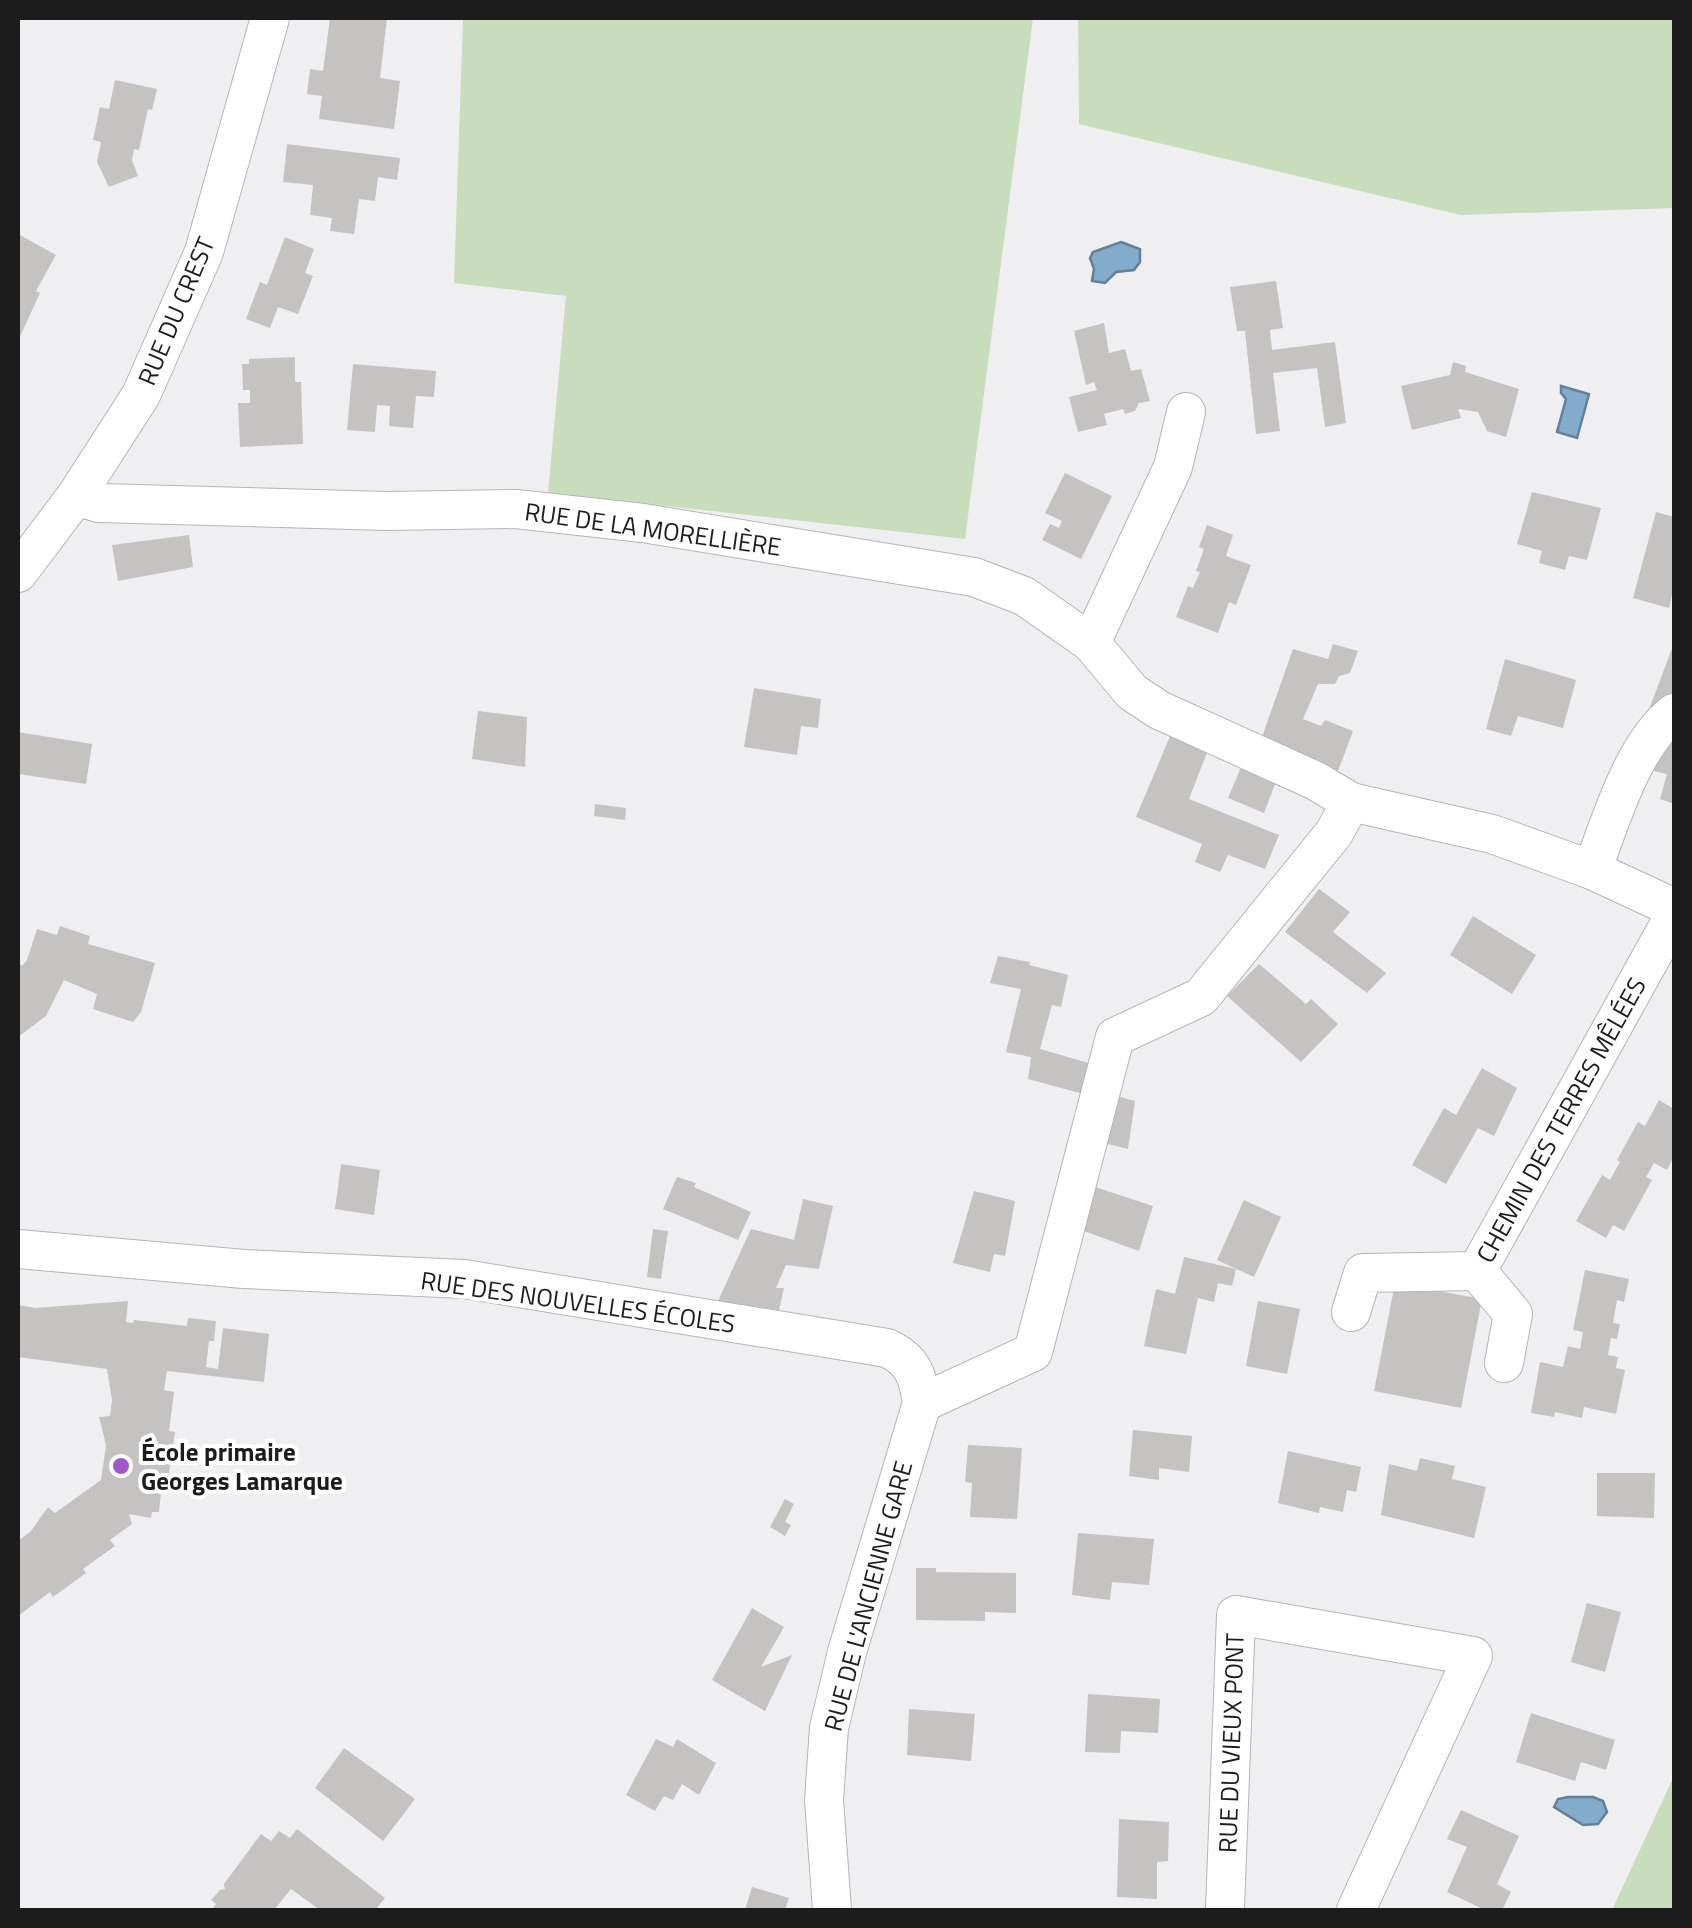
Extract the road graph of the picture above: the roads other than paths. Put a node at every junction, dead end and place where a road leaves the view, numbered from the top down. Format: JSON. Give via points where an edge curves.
{"nodes":[{"id":1,"x":270,"y":18,"type":"edge"},
{"id":2,"x":1186,"y":412,"type":"dead end"},
{"id":3,"x":76,"y":496,"type":"junction"},
{"id":4,"x":18,"y":572,"type":"edge"},
{"id":5,"x":1091,"y":643,"type":"junction"},
{"id":6,"x":1674,"y":713,"type":"edge"},
{"id":7,"x":1351,"y":802,"type":"junction"},
{"id":8,"x":1592,"y":870,"type":"junction"},
{"id":9,"x":1674,"y":908,"type":"edge"},
{"id":10,"x":1674,"y":916,"type":"edge"},
{"id":11,"x":18,"y":1249,"type":"edge"},
{"id":12,"x":1477,"y":1272,"type":"junction"},
{"id":13,"x":1351,"y":1312,"type":"dead end"},
{"id":14,"x":1504,"y":1363,"type":"dead end"},
{"id":15,"x":922,"y":1404,"type":"junction"},
{"id":16,"x":832,"y":1910,"type":"edge"},
{"id":17,"x":1225,"y":1910,"type":"edge"},
{"id":18,"x":1356,"y":1910,"type":"edge"}],
"edges":[{"from":1,"to":3,"type":"street","name":"RUE DU CREST","via":[[204,252],[141,395]]},
{"from":2,"to":5,"type":"street","via":[[1173,467]]},
{"from":3,"to":4,"type":"street","name":"RUE DU CREST"},
{"from":3,"to":5,"type":"street","name":"RUE DE LA MORELLIÈRE","via":[[99,503],[516,510],[642,523],[974,577],[1024,596]]},
{"from":5,"to":7,"type":"street","name":"RUE DE LA MORELLIÈRE","via":[[1132,692],[1160,710]]},
{"from":6,"to":8,"type":"street","via":[[1630,775]]},
{"from":7,"to":8,"type":"street","name":"RUE DE LA MORELLIÈRE","via":[[1492,834]]},
{"from":7,"to":15,"type":"street","via":[[1334,833],[1201,997],[1115,1037],[1034,1352]]},
{"from":8,"to":9,"type":"street","name":"RUE DE LA MORELLIÈRE"},
{"from":10,"to":12,"type":"street","name":"CHEMIN DES TERRES MÊLÉES"},
{"from":11,"to":15,"type":"street","name":"RUE DES NOUVELLES ÉCOLES","via":[[464,1280],[848,1341],[905,1356],[918,1376]]},
{"from":12,"to":13,"type":"street","name":"CHEMIN DES TERRES MÊLÉES","via":[[1362,1273]]},
{"from":12,"to":14,"type":"street","name":"CHEMIN DES TERRES MÊLÉES","via":[[1513,1314]]},
{"from":15,"to":16,"type":"street","name":"RUE DE L'ANCIENNE GARE","via":[[829,1728],[824,1800]]},
{"from":17,"to":18,"type":"street","name":"RUE DU VIEUX PONT","via":[[1236,1615],[1473,1656]]}]}
